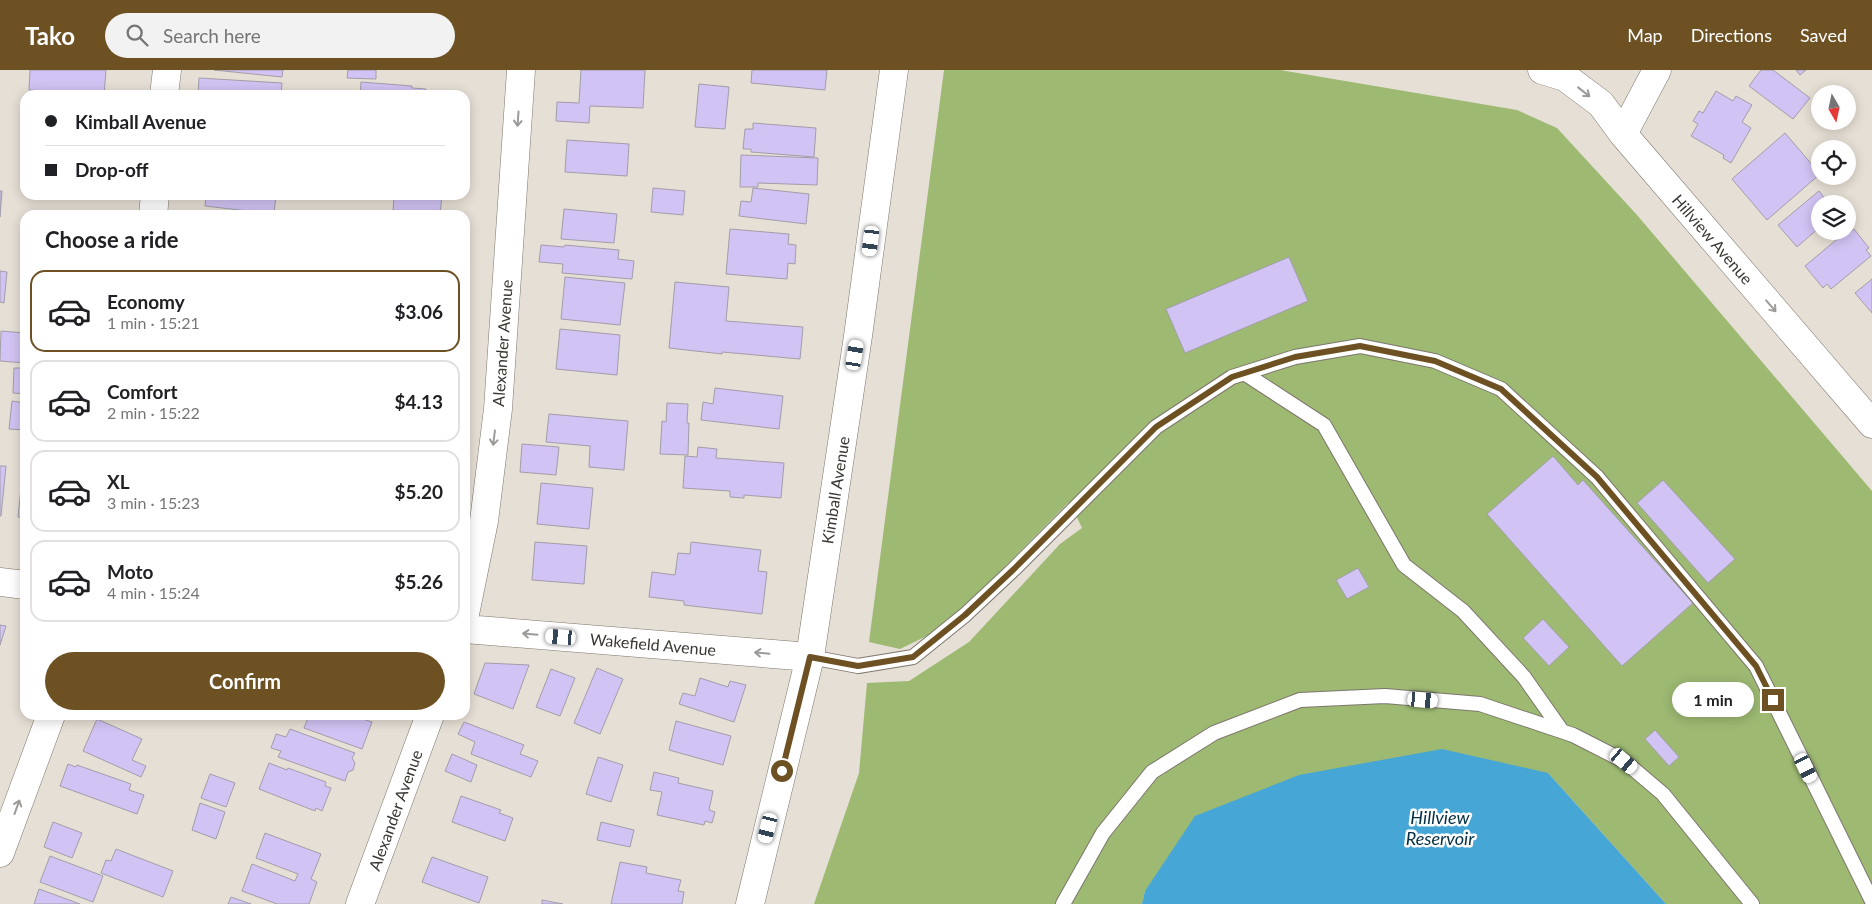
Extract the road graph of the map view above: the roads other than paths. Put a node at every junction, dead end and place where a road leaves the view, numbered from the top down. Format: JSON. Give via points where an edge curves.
{"nodes":[{"id":1,"x":167,"y":70,"type":"edge"},
{"id":2,"x":521,"y":70,"type":"edge"},
{"id":3,"x":894,"y":70,"type":"edge"},
{"id":4,"x":1542,"y":70,"type":"edge"},
{"id":5,"x":1657,"y":70,"type":"edge"},
{"id":6,"x":165,"y":90,"type":"edge"},
{"id":7,"x":1623,"y":134,"type":"junction"},
{"id":8,"x":1244,"y":373,"type":"junction"},
{"id":9,"x":1872,"y":424,"type":"edge"},
{"id":10,"x":0,"y":582,"type":"edge"},
{"id":11,"x":20,"y":584,"type":"edge"},
{"id":12,"x":470,"y":590,"type":"edge"},
{"id":13,"x":470,"y":629,"type":"edge"},
{"id":14,"x":810,"y":657,"type":"junction"},
{"id":15,"x":49,"y":720,"type":"edge"},
{"id":16,"x":428,"y":720,"type":"edge"},
{"id":17,"x":1562,"y":731,"type":"junction"},
{"id":18,"x":0,"y":853,"type":"edge"},
{"id":19,"x":1872,"y":902,"type":"edge"},
{"id":20,"x":360,"y":904,"type":"edge"},
{"id":21,"x":750,"y":904,"type":"edge"},
{"id":22,"x":1063,"y":904,"type":"edge"},
{"id":23,"x":1752,"y":904,"type":"edge"}],
"edges":[{"from":1,"to":6,"type":"street"},
{"from":2,"to":12,"type":"street","name":"Alexander Avenue","one_way":true,"via":[[498,409],[484,521]]},
{"from":3,"to":14,"type":"street","name":"Kimball Avenue"},
{"from":4,"to":7,"type":"street","name":"Hillview Avenue","one_way":true,"via":[[1565,77],[1601,104]]},
{"from":5,"to":7,"type":"street"},
{"from":7,"to":9,"type":"street","name":"Hillview Avenue","one_way":true},
{"from":8,"to":14,"type":"lane","via":[[1232,377],[1156,427],[1014,569],[913,657],[858,666]]},
{"from":8,"to":17,"type":"lane","via":[[1324,425],[1404,566],[1463,611],[1524,677]]},
{"from":8,"to":19,"type":"lane","via":[[1295,357],[1360,346],[1435,361],[1501,389],[1597,477],[1756,666]]},
{"from":10,"to":11,"type":"street"},
{"from":14,"to":13,"type":"street","name":"Wakefield Avenue","one_way":true},
{"from":14,"to":21,"type":"street","name":"Kimball Avenue"},
{"from":18,"to":15,"type":"street","one_way":true},
{"from":16,"to":20,"type":"street","name":"Alexander Avenue"},
{"from":17,"to":22,"type":"lane","via":[[1480,704],[1385,696],[1300,700],[1214,733],[1152,772],[1102,833]]},
{"from":17,"to":23,"type":"lane","via":[[1624,761],[1663,794]]}]}
